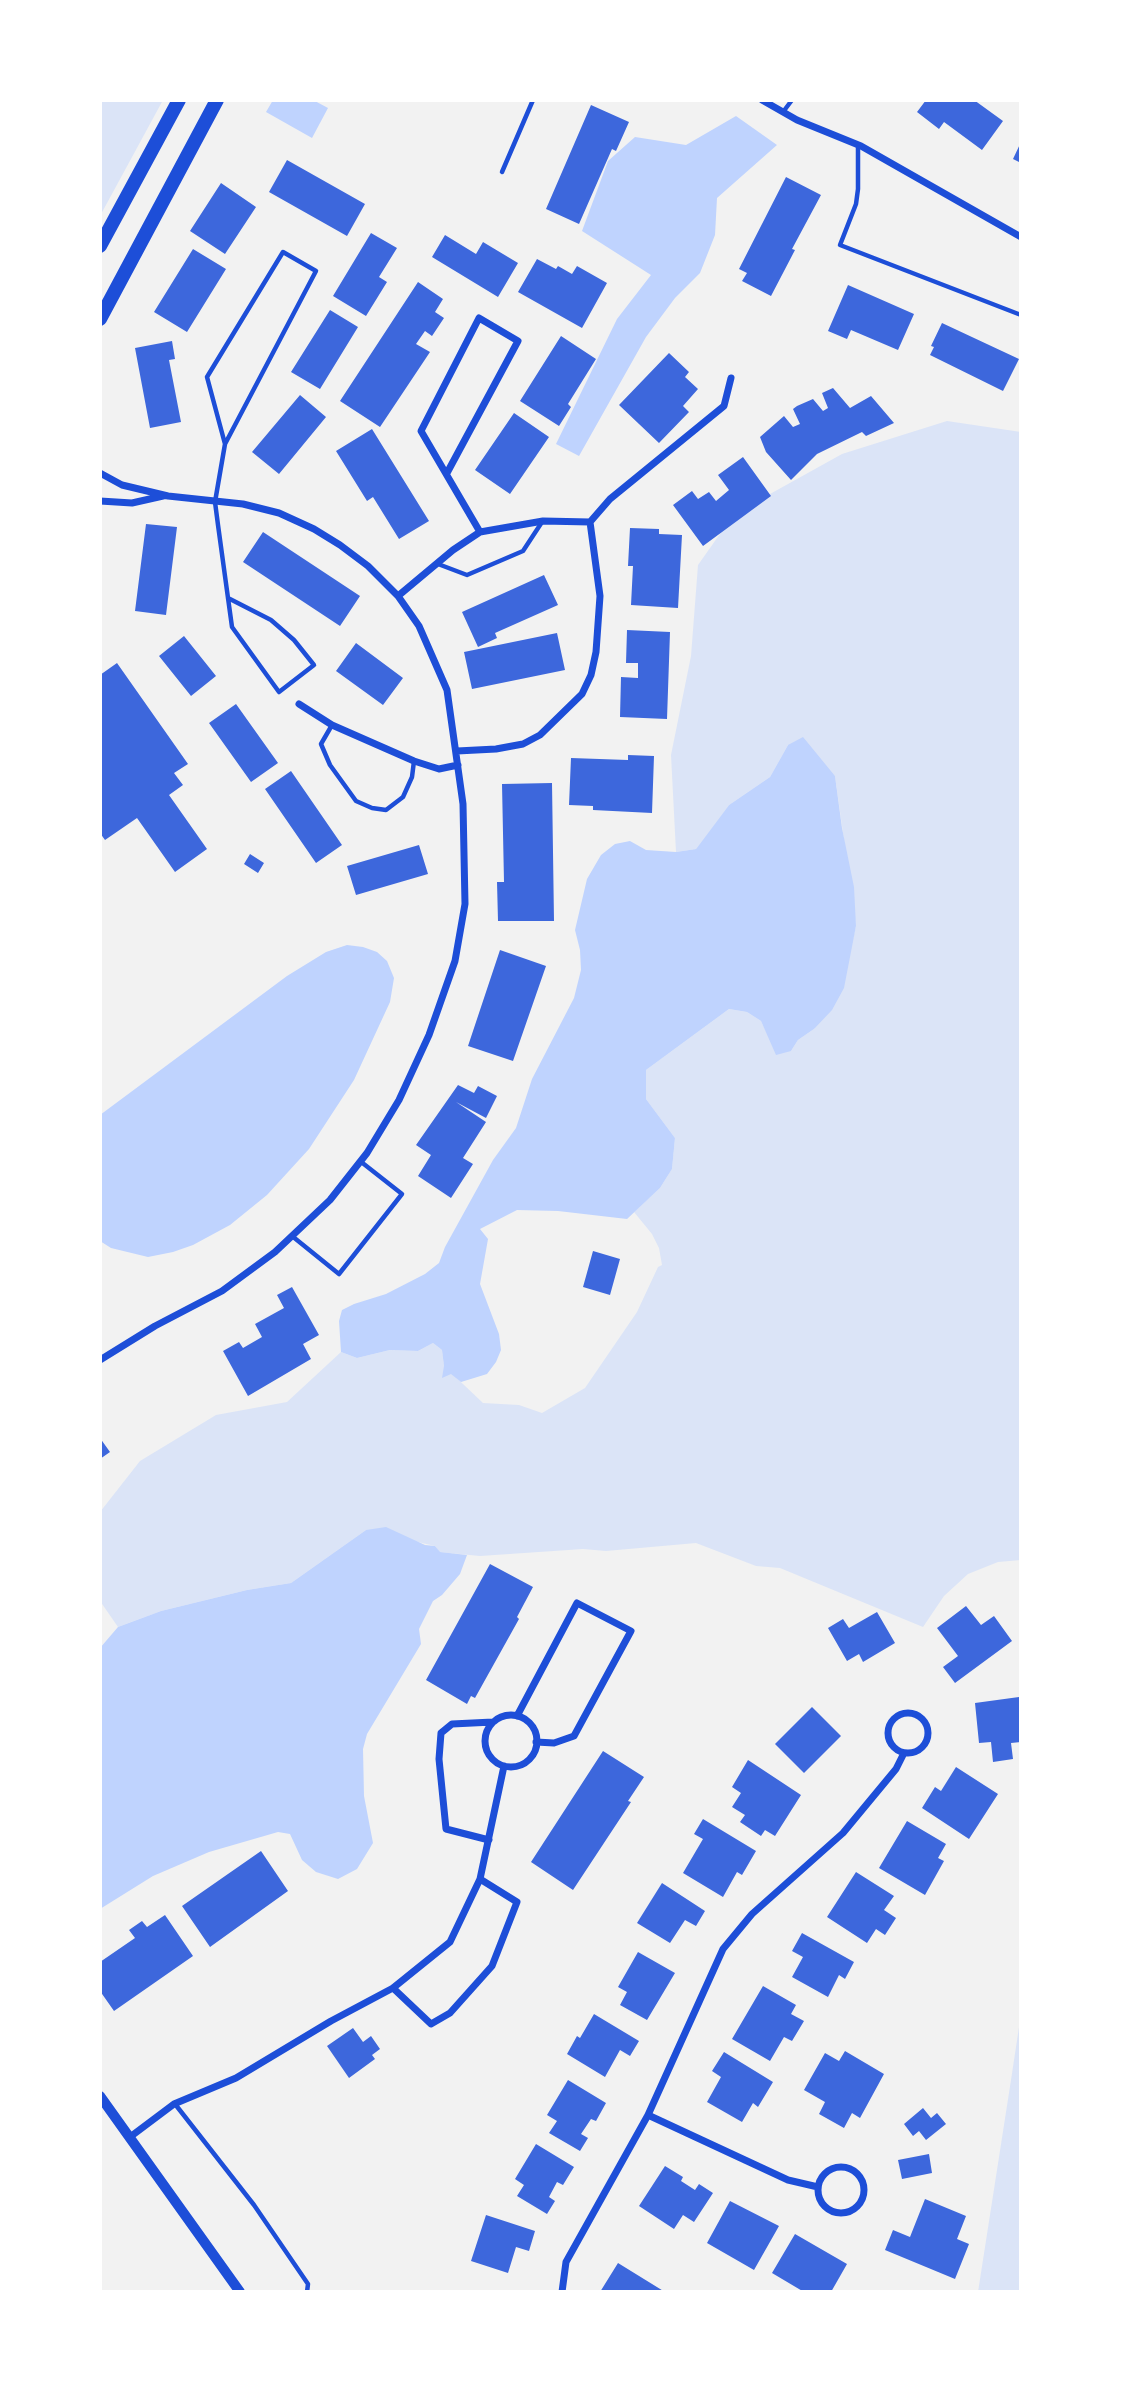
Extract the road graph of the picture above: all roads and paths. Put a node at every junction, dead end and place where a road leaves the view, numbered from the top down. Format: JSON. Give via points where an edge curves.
{"nodes":[{"id":1,"x":179,"y":100,"type":"edge"},
{"id":2,"x":217,"y":100,"type":"edge"},
{"id":3,"x":533,"y":100,"type":"edge"},
{"id":4,"x":762,"y":100,"type":"edge"},
{"id":5,"x":792,"y":100,"type":"edge"},
{"id":6,"x":783,"y":112,"type":"junction"},
{"id":7,"x":858,"y":144,"type":"junction"},
{"id":8,"x":502,"y":172,"type":"dead end"},
{"id":9,"x":1021,"y":237,"type":"edge"},
{"id":10,"x":100,"y":246,"type":"edge"},
{"id":11,"x":1021,"y":313,"type":"edge"},
{"id":12,"x":100,"y":319,"type":"edge"},
{"id":13,"x":731,"y":378,"type":"dead end"},
{"id":14,"x":225,"y":444,"type":"junction"},
{"id":15,"x":100,"y":473,"type":"edge"},
{"id":16,"x":447,"y":473,"type":"junction"},
{"id":17,"x":167,"y":496,"type":"junction"},
{"id":18,"x":100,"y":501,"type":"edge"},
{"id":19,"x":215,"y":502,"type":"junction"},
{"id":20,"x":543,"y":521,"type":"junction"},
{"id":21,"x":590,"y":522,"type":"junction"},
{"id":22,"x":480,"y":532,"type":"junction"},
{"id":23,"x":437,"y":563,"type":"junction"},
{"id":24,"x":398,"y":596,"type":"junction"},
{"id":25,"x":228,"y":598,"type":"junction"},
{"id":26,"x":299,"y":704,"type":"dead end"},
{"id":27,"x":332,"y":725,"type":"junction"},
{"id":28,"x":457,"y":751,"type":"junction"},
{"id":29,"x":414,"y":761,"type":"junction"},
{"id":30,"x":458,"y":765,"type":"junction"},
{"id":31,"x":360,"y":1161,"type":"junction"},
{"id":32,"x":292,"y":1236,"type":"junction"},
{"id":33,"x":100,"y":1360,"type":"edge"},
{"id":34,"x":517,"y":1716,"type":"junction"},
{"id":35,"x":493,"y":1722,"type":"junction"},
{"id":36,"x":536,"y":1742,"type":"junction"},
{"id":37,"x":904,"y":1753,"type":"junction"},
{"id":38,"x":504,"y":1766,"type":"junction"},
{"id":39,"x":489,"y":1840,"type":"junction"},
{"id":40,"x":480,"y":1879,"type":"junction"},
{"id":41,"x":393,"y":1988,"type":"junction"},
{"id":42,"x":100,"y":2095,"type":"edge"},
{"id":43,"x":174,"y":2104,"type":"junction"},
{"id":44,"x":648,"y":2115,"type":"junction"},
{"id":45,"x":130,"y":2137,"type":"junction"},
{"id":46,"x":818,"y":2187,"type":"junction"},
{"id":47,"x":240,"y":2292,"type":"edge"},
{"id":48,"x":307,"y":2292,"type":"edge"},
{"id":49,"x":562,"y":2292,"type":"edge"}],
"edges":[{"from":1,"to":10,"type":"main road"},
{"from":2,"to":12,"type":"main road"},
{"from":3,"to":8,"type":"lane"},
{"from":4,"to":6,"type":"street"},
{"from":5,"to":6,"type":"lane"},
{"from":6,"to":7,"type":"street"},
{"from":7,"to":9,"type":"street"},
{"from":7,"to":11,"type":"lane","via":[[856,204],[840,245]]},
{"from":13,"to":21,"type":"street","via":[[724,406],[610,499]]},
{"from":14,"to":14,"type":"lane","via":[[207,377],[283,252],[316,271]]},
{"from":14,"to":19,"type":"lane"},
{"from":15,"to":17,"type":"street","via":[[122,485]]},
{"from":16,"to":16,"type":"street","via":[[421,431],[480,318],[519,341]]},
{"from":16,"to":22,"type":"street"},
{"from":17,"to":18,"type":"street","via":[[132,503]]},
{"from":17,"to":19,"type":"street"},
{"from":19,"to":24,"type":"street","via":[[279,513],[314,529],[368,566]]},
{"from":19,"to":25,"type":"lane"},
{"from":20,"to":21,"type":"street"},
{"from":20,"to":22,"type":"street"},
{"from":20,"to":23,"type":"lane","via":[[523,551],[467,575]]},
{"from":21,"to":28,"type":"street","via":[[600,596],[596,652],[582,694],[540,735],[523,744]]},
{"from":22,"to":23,"type":"street"},
{"from":23,"to":24,"type":"street"},
{"from":24,"to":28,"type":"street","via":[[419,625],[447,690]]},
{"from":25,"to":25,"type":"lane","via":[[232,627],[279,692],[314,665],[271,620]]},
{"from":26,"to":27,"type":"street"},
{"from":27,"to":29,"type":"street"},
{"from":27,"to":29,"type":"lane","via":[[321,744],[356,801],[386,810],[403,797]]},
{"from":28,"to":30,"type":"street"},
{"from":29,"to":30,"type":"street","via":[[439,769]]},
{"from":30,"to":31,"type":"street","via":[[465,904],[455,961],[404,1089]]},
{"from":31,"to":32,"type":"street","via":[[330,1200]]},
{"from":31,"to":32,"type":"lane","via":[[402,1194],[339,1274]]},
{"from":32,"to":33,"type":"street","via":[[222,1291]]},
{"from":34,"to":35,"type":"street"},
{"from":34,"to":36,"type":"street","via":[[531,1726]]},
{"from":34,"to":36,"type":"street","via":[[577,1603],[631,1631],[574,1736],[554,1743]]},
{"from":35,"to":38,"type":"street","via":[[485,1745],[493,1760]]},
{"from":35,"to":39,"type":"street","via":[[452,1724],[441,1733],[439,1759],[446,1829]]},
{"from":36,"to":38,"type":"street","via":[[525,1763]]},
{"from":37,"to":37,"type":"street","via":[[920,1750],[928,1737],[925,1722],[913,1713],[897,1716],[888,1729],[891,1744]]},
{"from":37,"to":44,"type":"street","via":[[843,1833],[752,1914],[723,1949]]},
{"from":38,"to":39,"type":"street"},
{"from":39,"to":40,"type":"street"},
{"from":40,"to":41,"type":"street","via":[[450,1942]]},
{"from":40,"to":41,"type":"street","via":[[517,1902],[492,1966],[450,2012],[431,2024]]},
{"from":41,"to":43,"type":"street","via":[[236,2078]]},
{"from":42,"to":45,"type":"street"},
{"from":43,"to":45,"type":"street"},
{"from":43,"to":48,"type":"lane","via":[[254,2205],[308,2284]]},
{"from":44,"to":46,"type":"street","via":[[788,2180]]},
{"from":44,"to":49,"type":"street","via":[[566,2262]]},
{"from":45,"to":47,"type":"street"},
{"from":46,"to":46,"type":"street","via":[[822,2204],[838,2214],[855,2209],[864,2194],[860,2176],[845,2167],[827,2171]]}]}
